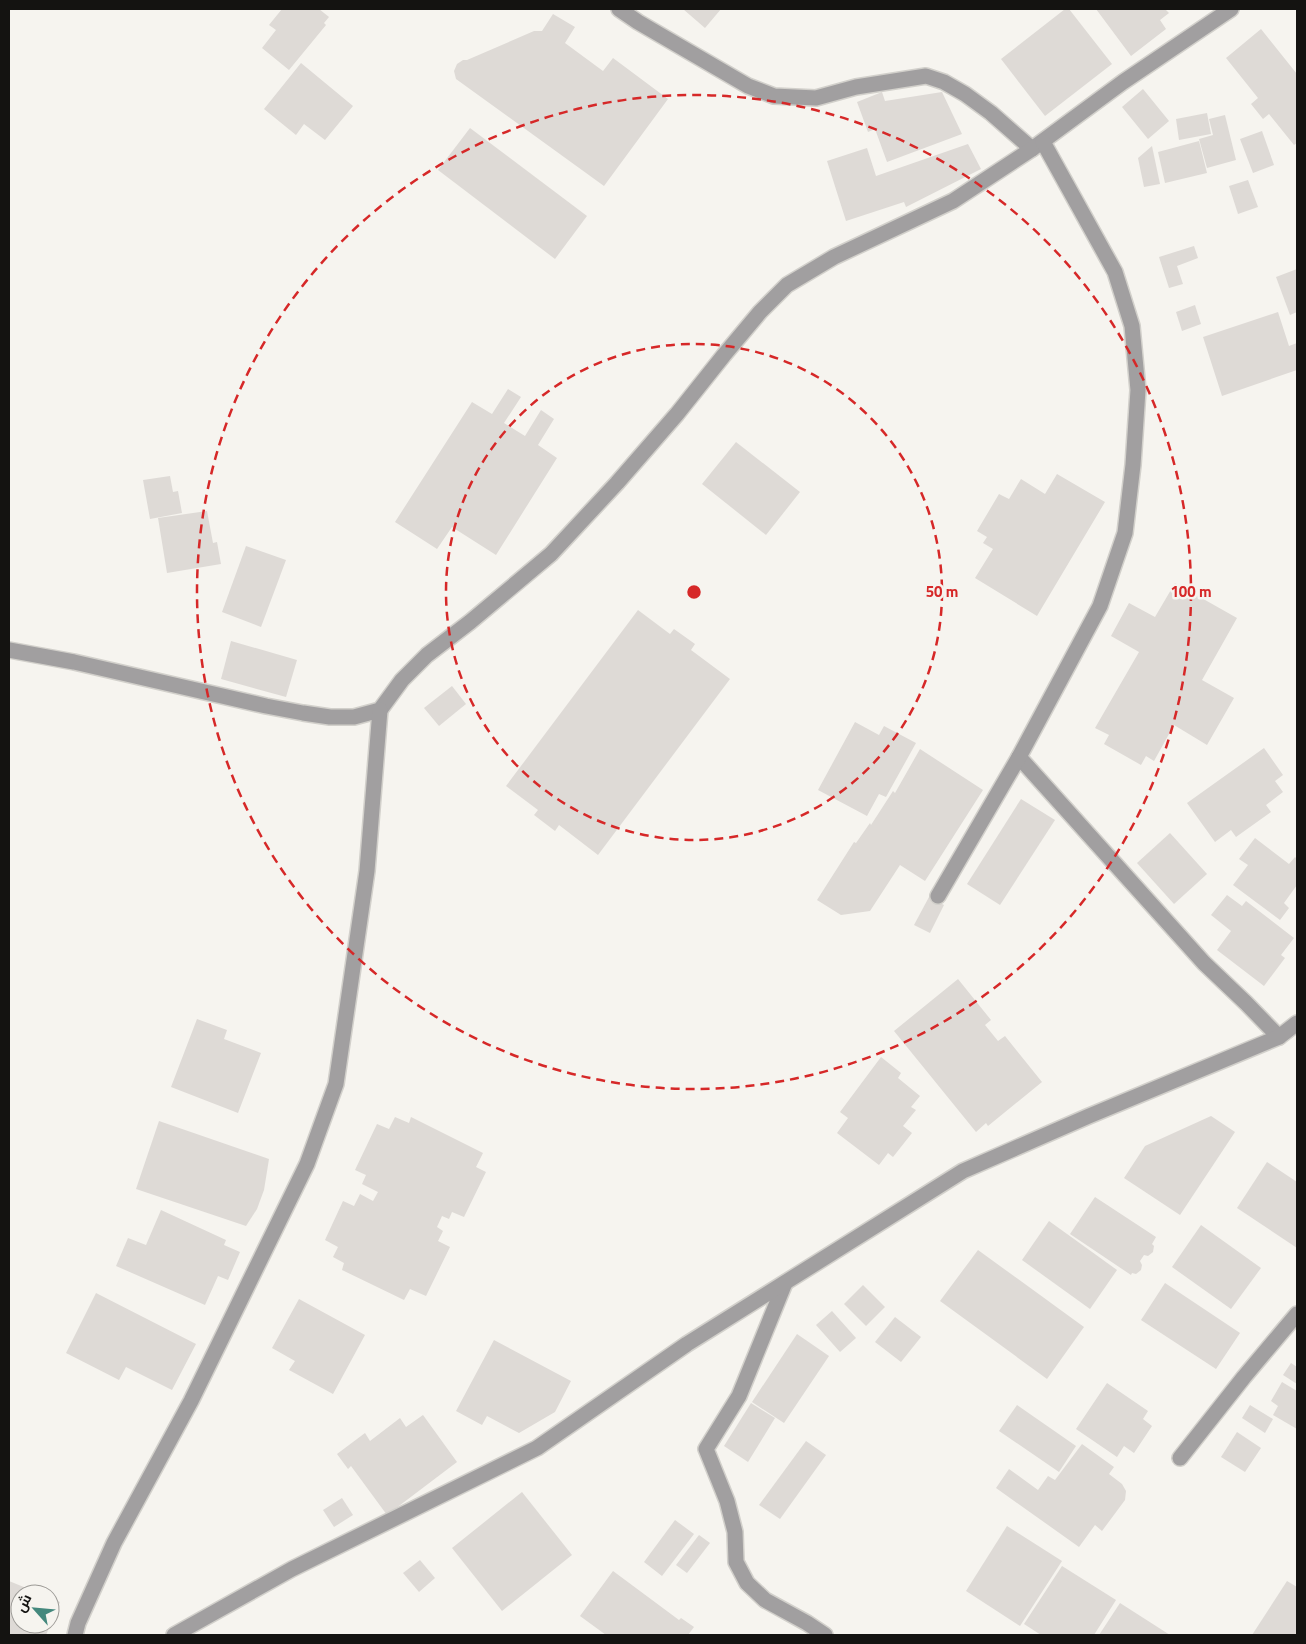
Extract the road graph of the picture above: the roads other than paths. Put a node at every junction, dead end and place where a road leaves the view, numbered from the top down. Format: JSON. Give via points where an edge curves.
{"nodes":[{"id":1,"x":619,"y":9,"type":"edge"},
{"id":2,"x":1220,"y":12,"type":"edge"},
{"id":3,"x":1037,"y":145,"type":"junction"},
{"id":4,"x":9,"y":650,"type":"edge"},
{"id":5,"x":380,"y":710,"type":"junction"},
{"id":6,"x":1019,"y":757,"type":"junction"},
{"id":7,"x":938,"y":896,"type":"dead end"},
{"id":8,"x":1297,"y":1023,"type":"edge"},
{"id":9,"x":1279,"y":1037,"type":"junction"},
{"id":10,"x":785,"y":1284,"type":"junction"},
{"id":11,"x":1297,"y":1314,"type":"edge"},
{"id":12,"x":1180,"y":1458,"type":"dead end"},
{"id":13,"x":75,"y":1635,"type":"edge"},
{"id":14,"x":174,"y":1635,"type":"edge"},
{"id":15,"x":825,"y":1635,"type":"edge"}],
"edges":[{"from":1,"to":3,"type":"street","via":[[748,86],[774,96],[816,98],[856,87],[926,76],[965,94]]},
{"from":2,"to":3,"type":"street"},
{"from":3,"to":5,"type":"street","via":[[953,201],[834,257],[787,285],[760,312],[617,483],[551,554],[427,655],[402,680]]},
{"from":3,"to":6,"type":"street","via":[[1114,272],[1132,326],[1138,390],[1125,533],[1100,606]]},
{"from":4,"to":5,"type":"street","via":[[303,713],[354,717]]},
{"from":5,"to":13,"type":"street","via":[[367,871],[336,1084],[306,1164],[191,1401],[114,1543]]},
{"from":6,"to":7,"type":"street"},
{"from":6,"to":9,"type":"street","via":[[1204,963]]},
{"from":8,"to":9,"type":"street"},
{"from":9,"to":10,"type":"street","via":[[964,1171]]},
{"from":10,"to":14,"type":"street","via":[[687,1344],[537,1448],[292,1569]]},
{"from":10,"to":15,"type":"street","via":[[739,1396],[706,1449],[727,1501],[736,1532],[736,1562],[747,1583],[765,1600]]},
{"from":11,"to":12,"type":"street"}]}
